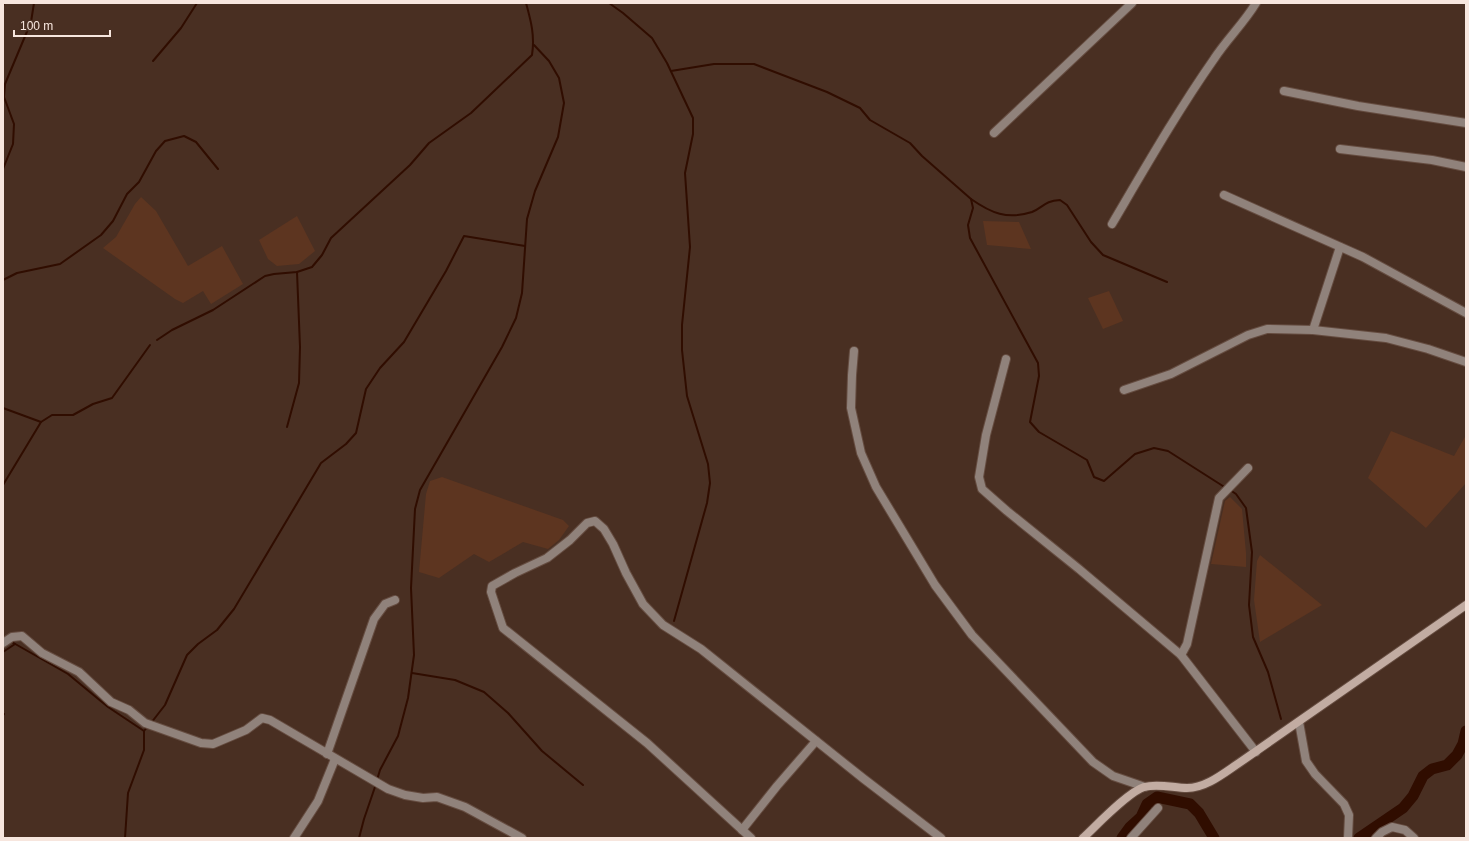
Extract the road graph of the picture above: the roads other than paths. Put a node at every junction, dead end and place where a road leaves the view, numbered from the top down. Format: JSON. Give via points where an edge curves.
{"nodes":[{"id":1,"x":1132,"y":3,"type":"edge"},
{"id":2,"x":1256,"y":3,"type":"edge"},
{"id":3,"x":1284,"y":91,"type":"dead end"},
{"id":4,"x":1466,"y":122,"type":"edge"},
{"id":5,"x":994,"y":133,"type":"dead end"},
{"id":6,"x":1340,"y":149,"type":"dead end"},
{"id":7,"x":1466,"y":167,"type":"edge"},
{"id":8,"x":1224,"y":195,"type":"dead end"},
{"id":9,"x":1112,"y":224,"type":"dead end"},
{"id":10,"x":1340,"y":247,"type":"junction"},
{"id":11,"x":1466,"y":312,"type":"edge"},
{"id":12,"x":1313,"y":330,"type":"junction"},
{"id":13,"x":854,"y":351,"type":"dead end"},
{"id":14,"x":1006,"y":359,"type":"dead end"},
{"id":15,"x":1466,"y":362,"type":"edge"},
{"id":16,"x":1124,"y":390,"type":"dead end"},
{"id":17,"x":1248,"y":468,"type":"dead end"},
{"id":18,"x":395,"y":600,"type":"dead end"},
{"id":19,"x":1466,"y":605,"type":"edge"},
{"id":20,"x":3,"y":644,"type":"edge"},
{"id":21,"x":1181,"y":655,"type":"junction"},
{"id":22,"x":1299,"y":722,"type":"junction"},
{"id":23,"x":816,"y":741,"type":"junction"},
{"id":24,"x":1256,"y":752,"type":"junction"},
{"id":25,"x":327,"y":754,"type":"junction"},
{"id":26,"x":335,"y":759,"type":"junction"},
{"id":27,"x":1145,"y":787,"type":"junction"},
{"id":28,"x":1158,"y":808,"type":"dead end"},
{"id":29,"x":742,"y":830,"type":"junction"},
{"id":30,"x":294,"y":838,"type":"edge"},
{"id":31,"x":522,"y":838,"type":"edge"},
{"id":32,"x":751,"y":838,"type":"edge"},
{"id":33,"x":941,"y":838,"type":"edge"},
{"id":34,"x":1083,"y":838,"type":"edge"},
{"id":35,"x":1131,"y":838,"type":"edge"},
{"id":36,"x":1348,"y":838,"type":"edge"},
{"id":37,"x":1376,"y":838,"type":"edge"},
{"id":38,"x":1414,"y":838,"type":"edge"}],
"edges":[{"from":1,"to":5,"type":"street"},
{"from":2,"to":9,"type":"street","via":[[1215,57],[1182,107]]},
{"from":3,"to":4,"type":"street","via":[[1358,106]]},
{"from":6,"to":7,"type":"street","via":[[1432,160]]},
{"from":8,"to":10,"type":"street"},
{"from":10,"to":11,"type":"street"},
{"from":10,"to":12,"type":"street"},
{"from":12,"to":15,"type":"street","via":[[1386,338]]},
{"from":12,"to":16,"type":"street","via":[[1267,329],[1248,335],[1171,374]]},
{"from":13,"to":27,"type":"street","via":[[851,408],[861,454],[876,487],[935,585],[972,635],[1094,762],[1113,776]]},
{"from":14,"to":21,"type":"street","via":[[986,435],[979,477],[982,489]]},
{"from":17,"to":21,"type":"street","via":[[1219,498],[1187,644]]},
{"from":18,"to":25,"type":"street","via":[[385,604],[374,619]]},
{"from":19,"to":22,"type":"main road"},
{"from":20,"to":25,"type":"street","via":[[12,637],[22,636],[42,653],[79,672],[111,702],[129,710],[145,723],[201,743],[213,744],[246,730],[262,718],[270,720]]},
{"from":21,"to":24,"type":"street"},
{"from":22,"to":24,"type":"main road"},
{"from":22,"to":36,"type":"street","via":[[1306,761],[1344,804],[1349,815]]},
{"from":23,"to":29,"type":"street"},
{"from":23,"to":29,"type":"street","via":[[701,649],[663,625],[643,604],[613,544],[604,529],[594,521],[587,523],[547,558],[492,586],[491,592],[503,628],[647,743]]},
{"from":23,"to":33,"type":"street"},
{"from":24,"to":27,"type":"main road","via":[[1205,784],[1189,788]]},
{"from":25,"to":26,"type":"street"},
{"from":26,"to":30,"type":"street","via":[[318,801]]},
{"from":26,"to":31,"type":"street","via":[[388,789],[423,798],[437,797],[465,807]]},
{"from":27,"to":34,"type":"main road","via":[[1131,794]]},
{"from":28,"to":35,"type":"street"},
{"from":29,"to":32,"type":"street"},
{"from":37,"to":38,"type":"street","via":[[1392,827],[1405,830]]}]}
